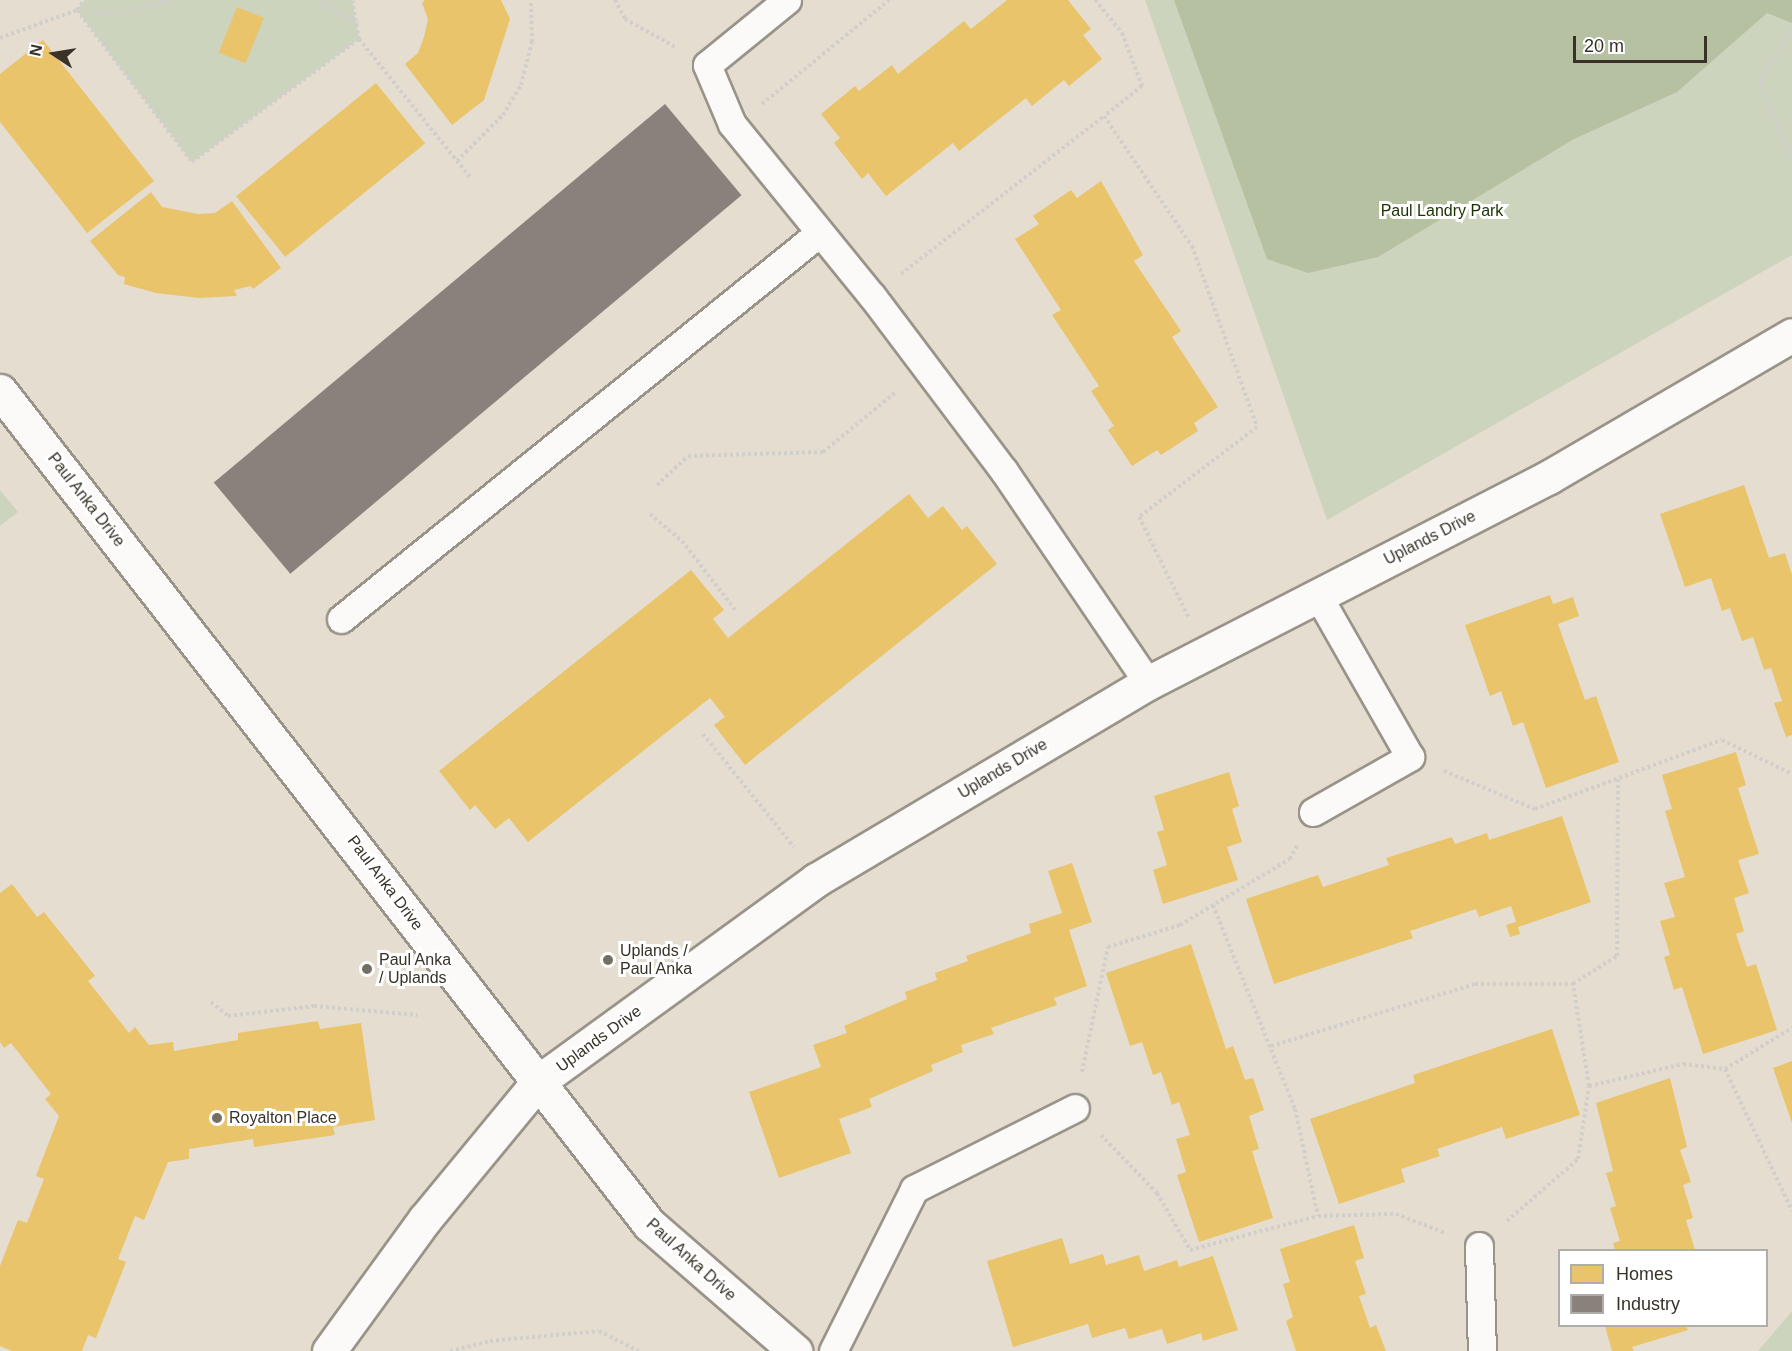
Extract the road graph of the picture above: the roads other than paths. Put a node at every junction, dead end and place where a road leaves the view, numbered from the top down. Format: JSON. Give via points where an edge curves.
{"nodes":[{"id":1,"x":787,"y":0,"type":"edge"},
{"id":2,"x":818,"y":234,"type":"junction"},
{"id":3,"x":1790,"y":340,"type":"edge"},
{"id":4,"x":0,"y":391,"type":"edge"},
{"id":5,"x":1318,"y":596,"type":"junction"},
{"id":6,"x":341,"y":619,"type":"dead end"},
{"id":7,"x":1149,"y":683,"type":"junction"},
{"id":8,"x":1313,"y":812,"type":"road end"},
{"id":9,"x":538,"y":1082,"type":"junction"},
{"id":10,"x":1075,"y":1107,"type":"road end"},
{"id":11,"x":1479,"y":1246,"type":"road end"},
{"id":12,"x":329,"y":1351,"type":"edge"},
{"id":13,"x":795,"y":1351,"type":"edge"},
{"id":14,"x":833,"y":1351,"type":"edge"},
{"id":15,"x":1482,"y":1351,"type":"edge"}],
"edges":[{"from":1,"to":2,"type":"lane","via":[[707,65],[732,124]]},
{"from":2,"to":6,"type":"lane"},
{"from":2,"to":7,"type":"lane","via":[[872,296],[1004,471]]},
{"from":3,"to":5,"type":"street","name":"Uplands Drive","via":[[1549,477]]},
{"from":4,"to":9,"type":"street","name":"Paul Anka Drive"},
{"from":5,"to":7,"type":"street","name":"Uplands Drive"},
{"from":5,"to":8,"type":"lane","via":[[1410,757]]},
{"from":7,"to":9,"type":"street","name":"Uplands Drive","via":[[816,880]]},
{"from":9,"to":12,"type":"street","name":"Uplands Drive","via":[[425,1219]]},
{"from":9,"to":13,"type":"street","name":"Paul Anka Drive","via":[[649,1224]]},
{"from":10,"to":14,"type":"lane","via":[[914,1189]]},
{"from":11,"to":15,"type":"lane"}]}
